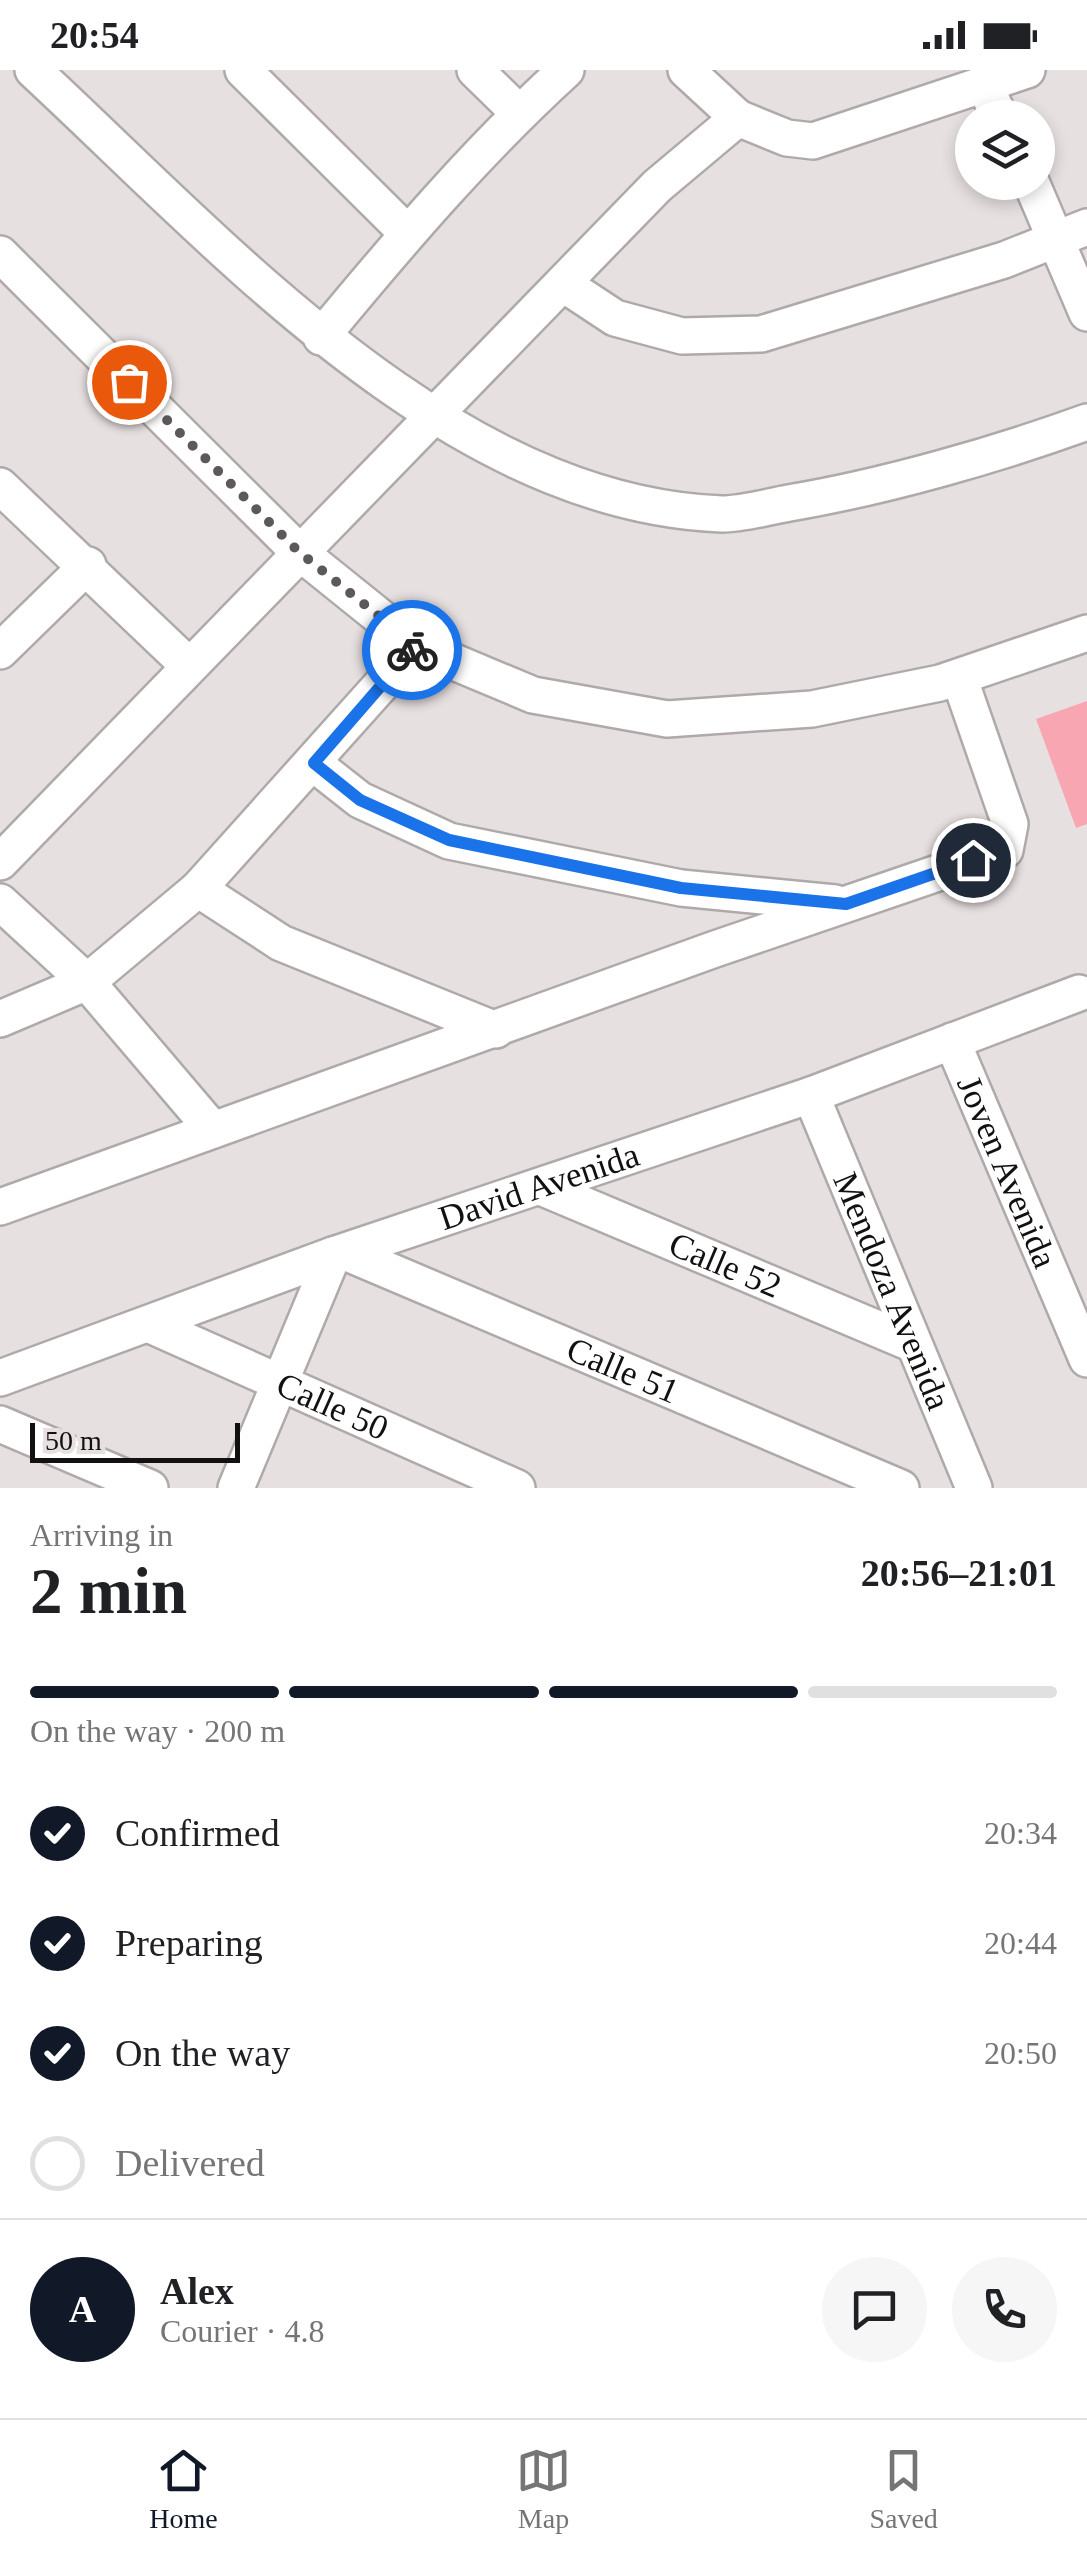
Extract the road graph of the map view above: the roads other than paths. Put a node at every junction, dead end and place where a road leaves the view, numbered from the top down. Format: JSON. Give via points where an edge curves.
{"nodes":[{"id":1,"x":33,"y":70,"type":"edge"},
{"id":2,"x":243,"y":70,"type":"edge"},
{"id":3,"x":475,"y":70,"type":"edge"},
{"id":4,"x":566,"y":70,"type":"edge"},
{"id":5,"x":686,"y":70,"type":"edge"},
{"id":6,"x":1027,"y":70,"type":"edge"},
{"id":7,"x":995,"y":100,"type":"edge"},
{"id":8,"x":955,"y":110,"type":"edge"},
{"id":9,"x":519,"y":113,"type":"junction"},
{"id":10,"x":738,"y":118,"type":"junction"},
{"id":11,"x":1046,"y":200,"type":"edge"},
{"id":12,"x":1072,"y":232,"type":"edge"},
{"id":13,"x":406,"y":233,"type":"junction"},
{"id":14,"x":0,"y":254,"type":"edge"},
{"id":15,"x":565,"y":285,"type":"junction"},
{"id":16,"x":1087,"y":313,"type":"edge"},
{"id":17,"x":321,"y":337,"type":"junction"},
{"id":18,"x":436,"y":415,"type":"junction"},
{"id":19,"x":1084,"y":423,"type":"edge"},
{"id":20,"x":0,"y":486,"type":"edge"},
{"id":21,"x":298,"y":551,"type":"junction"},
{"id":22,"x":88,"y":565,"type":"junction"},
{"id":23,"x":1087,"y":633,"type":"edge"},
{"id":24,"x":416,"y":646,"type":"junction"},
{"id":25,"x":0,"y":650,"type":"edge"},
{"id":26,"x":188,"y":665,"type":"junction"},
{"id":27,"x":959,"y":677,"type":"junction"},
{"id":28,"x":314,"y":763,"type":"junction"},
{"id":29,"x":0,"y":862,"type":"edge"},
{"id":30,"x":198,"y":890,"type":"junction"},
{"id":31,"x":0,"y":902,"type":"edge"},
{"id":32,"x":846,"y":904,"type":"junction"},
{"id":33,"x":87,"y":982,"type":"junction"},
{"id":34,"x":1078,"y":993,"type":"dead end"},
{"id":35,"x":0,"y":1019,"type":"edge"},
{"id":36,"x":496,"y":1030,"type":"junction"},
{"id":37,"x":952,"y":1042,"type":"junction"},
{"id":38,"x":811,"y":1095,"type":"junction"},
{"id":39,"x":213,"y":1130,"type":"junction"},
{"id":40,"x":541,"y":1187,"type":"junction"},
{"id":41,"x":0,"y":1207,"type":"edge"},
{"id":42,"x":339,"y":1254,"type":"junction"},
{"id":43,"x":148,"y":1324,"type":"junction"},
{"id":44,"x":911,"y":1343,"type":"junction"},
{"id":45,"x":1087,"y":1359,"type":"edge"},
{"id":46,"x":0,"y":1378,"type":"edge"},
{"id":47,"x":279,"y":1385,"type":"junction"},
{"id":48,"x":0,"y":1424,"type":"edge"},
{"id":49,"x":150,"y":1488,"type":"edge"},
{"id":50,"x":236,"y":1488,"type":"edge"},
{"id":51,"x":518,"y":1488,"type":"edge"},
{"id":52,"x":901,"y":1488,"type":"edge"},
{"id":53,"x":974,"y":1488,"type":"edge"}],
"edges":[{"from":1,"to":17,"type":"street"},
{"from":2,"to":13,"type":"street"},
{"from":3,"to":9,"type":"street"},
{"from":4,"to":9,"type":"street"},
{"from":5,"to":10,"type":"street"},
{"from":6,"to":7,"type":"street"},
{"from":8,"to":10,"type":"street","via":[[813,141]]},
{"from":9,"to":13,"type":"street"},
{"from":10,"to":15,"type":"street","via":[[657,186]]},
{"from":11,"to":12,"type":"street"},
{"from":12,"to":15,"type":"street","via":[[1004,260],[761,334],[682,336],[616,318]]},
{"from":12,"to":16,"type":"street"},
{"from":13,"to":17,"type":"street"},
{"from":14,"to":21,"type":"street"},
{"from":15,"to":18,"type":"street"},
{"from":17,"to":18,"type":"street"},
{"from":18,"to":19,"type":"street","via":[[549,476],[634,503],[725,514],[840,494]]},
{"from":18,"to":21,"type":"street"},
{"from":20,"to":22,"type":"street"},
{"from":21,"to":24,"type":"street"},
{"from":21,"to":26,"type":"street"},
{"from":22,"to":25,"type":"street"},
{"from":22,"to":26,"type":"street"},
{"from":23,"to":27,"type":"street"},
{"from":24,"to":27,"type":"street","via":[[532,695],[667,719],[812,709]]},
{"from":24,"to":28,"type":"street"},
{"from":26,"to":29,"type":"street"},
{"from":27,"to":32,"type":"street","via":[[1010,824],[1005,850]]},
{"from":28,"to":30,"type":"street"},
{"from":28,"to":32,"type":"street","via":[[360,800],[449,840],[681,888]]},
{"from":30,"to":33,"type":"street"},
{"from":30,"to":36,"type":"street","via":[[281,942]]},
{"from":31,"to":33,"type":"street"},
{"from":32,"to":36,"type":"street"},
{"from":33,"to":35,"type":"street"},
{"from":33,"to":39,"type":"street"},
{"from":34,"to":37,"type":"street","name":"David Avenida"},
{"from":36,"to":39,"type":"street"},
{"from":37,"to":38,"type":"street","name":"David Avenida"},
{"from":37,"to":45,"type":"street","name":"Joven Avenida"},
{"from":38,"to":40,"type":"street","name":"David Avenida"},
{"from":38,"to":44,"type":"street","name":"Mendoza Avenida"},
{"from":39,"to":41,"type":"street"},
{"from":40,"to":42,"type":"street","name":"David Avenida"},
{"from":40,"to":44,"type":"street","name":"Calle 52"},
{"from":42,"to":43,"type":"street","name":"David Avenida"},
{"from":42,"to":47,"type":"street"},
{"from":42,"to":52,"type":"street","name":"Calle 51"},
{"from":43,"to":46,"type":"street","name":"David Avenida"},
{"from":43,"to":47,"type":"street","name":"Calle 50"},
{"from":44,"to":53,"type":"street","name":"Mendoza Avenida"},
{"from":47,"to":50,"type":"street"},
{"from":47,"to":51,"type":"street","name":"Calle 50"},
{"from":48,"to":49,"type":"street"}]}
